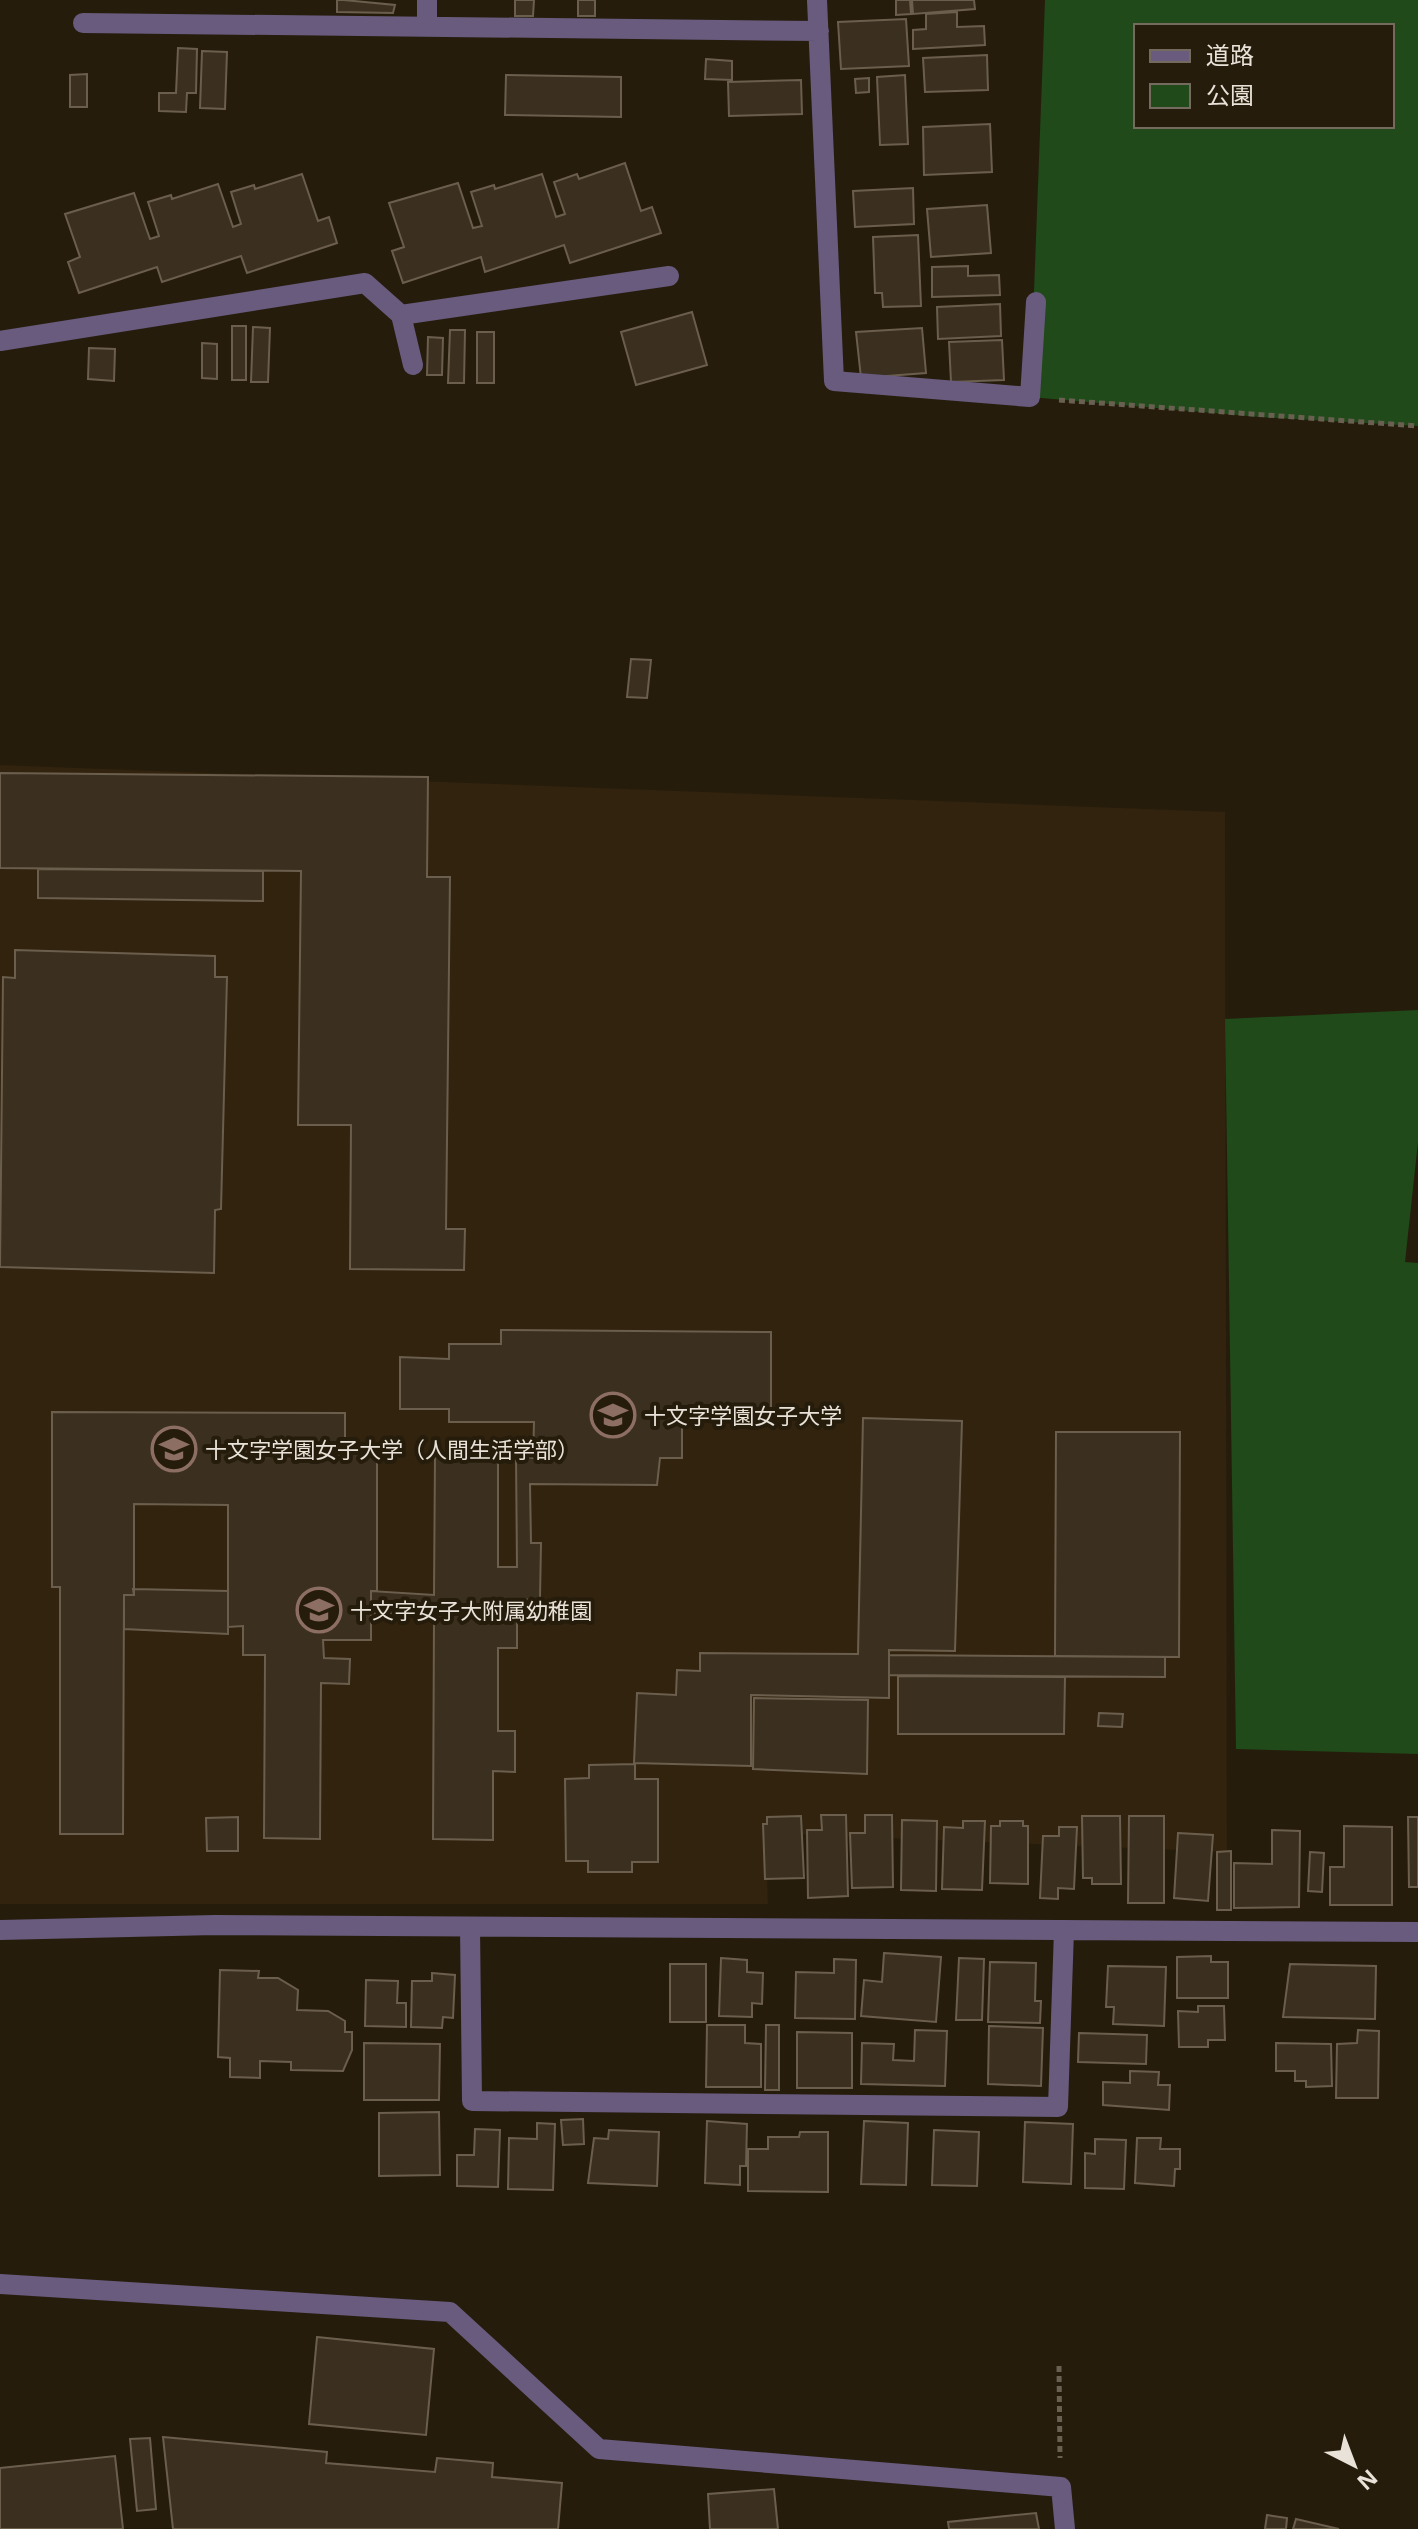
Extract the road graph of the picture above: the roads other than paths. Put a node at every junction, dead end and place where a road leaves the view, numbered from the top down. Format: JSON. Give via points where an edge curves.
{"nodes":[{"id":1,"x":427,"y":0,"type":"edge"},
{"id":2,"x":817,"y":0,"type":"edge"},
{"id":3,"x":83,"y":23,"type":"dead end"},
{"id":4,"x":427,"y":27,"type":"junction"},
{"id":5,"x":819,"y":31,"type":"junction"},
{"id":6,"x":669,"y":276,"type":"dead end"},
{"id":7,"x":1036,"y":302,"type":"dead end"},
{"id":8,"x":401,"y":315,"type":"junction"},
{"id":9,"x":0,"y":341,"type":"edge"},
{"id":10,"x":413,"y":365,"type":"dead end"},
{"id":11,"x":470,"y":1927,"type":"junction"},
{"id":12,"x":0,"y":1930,"type":"edge"},
{"id":13,"x":1064,"y":1930,"type":"junction"},
{"id":14,"x":1418,"y":1932,"type":"edge"},
{"id":15,"x":0,"y":2284,"type":"edge"},
{"id":16,"x":1065,"y":2529,"type":"edge"}],
"edges":[{"from":1,"to":4,"type":"street"},
{"from":2,"to":5,"type":"street"},
{"from":3,"to":4,"type":"street"},
{"from":4,"to":5,"type":"street"},
{"from":5,"to":7,"type":"street","via":[[834,381],[1030,397]]},
{"from":6,"to":8,"type":"street"},
{"from":8,"to":9,"type":"street","via":[[365,283]]},
{"from":8,"to":10,"type":"street"},
{"from":11,"to":12,"type":"street"},
{"from":11,"to":13,"type":"street"},
{"from":11,"to":13,"type":"street","via":[[472,2101],[1042,2107],[1058,2107]]},
{"from":13,"to":14,"type":"street"},
{"from":15,"to":16,"type":"street","via":[[450,2312],[599,2449],[1061,2487]]}]}
